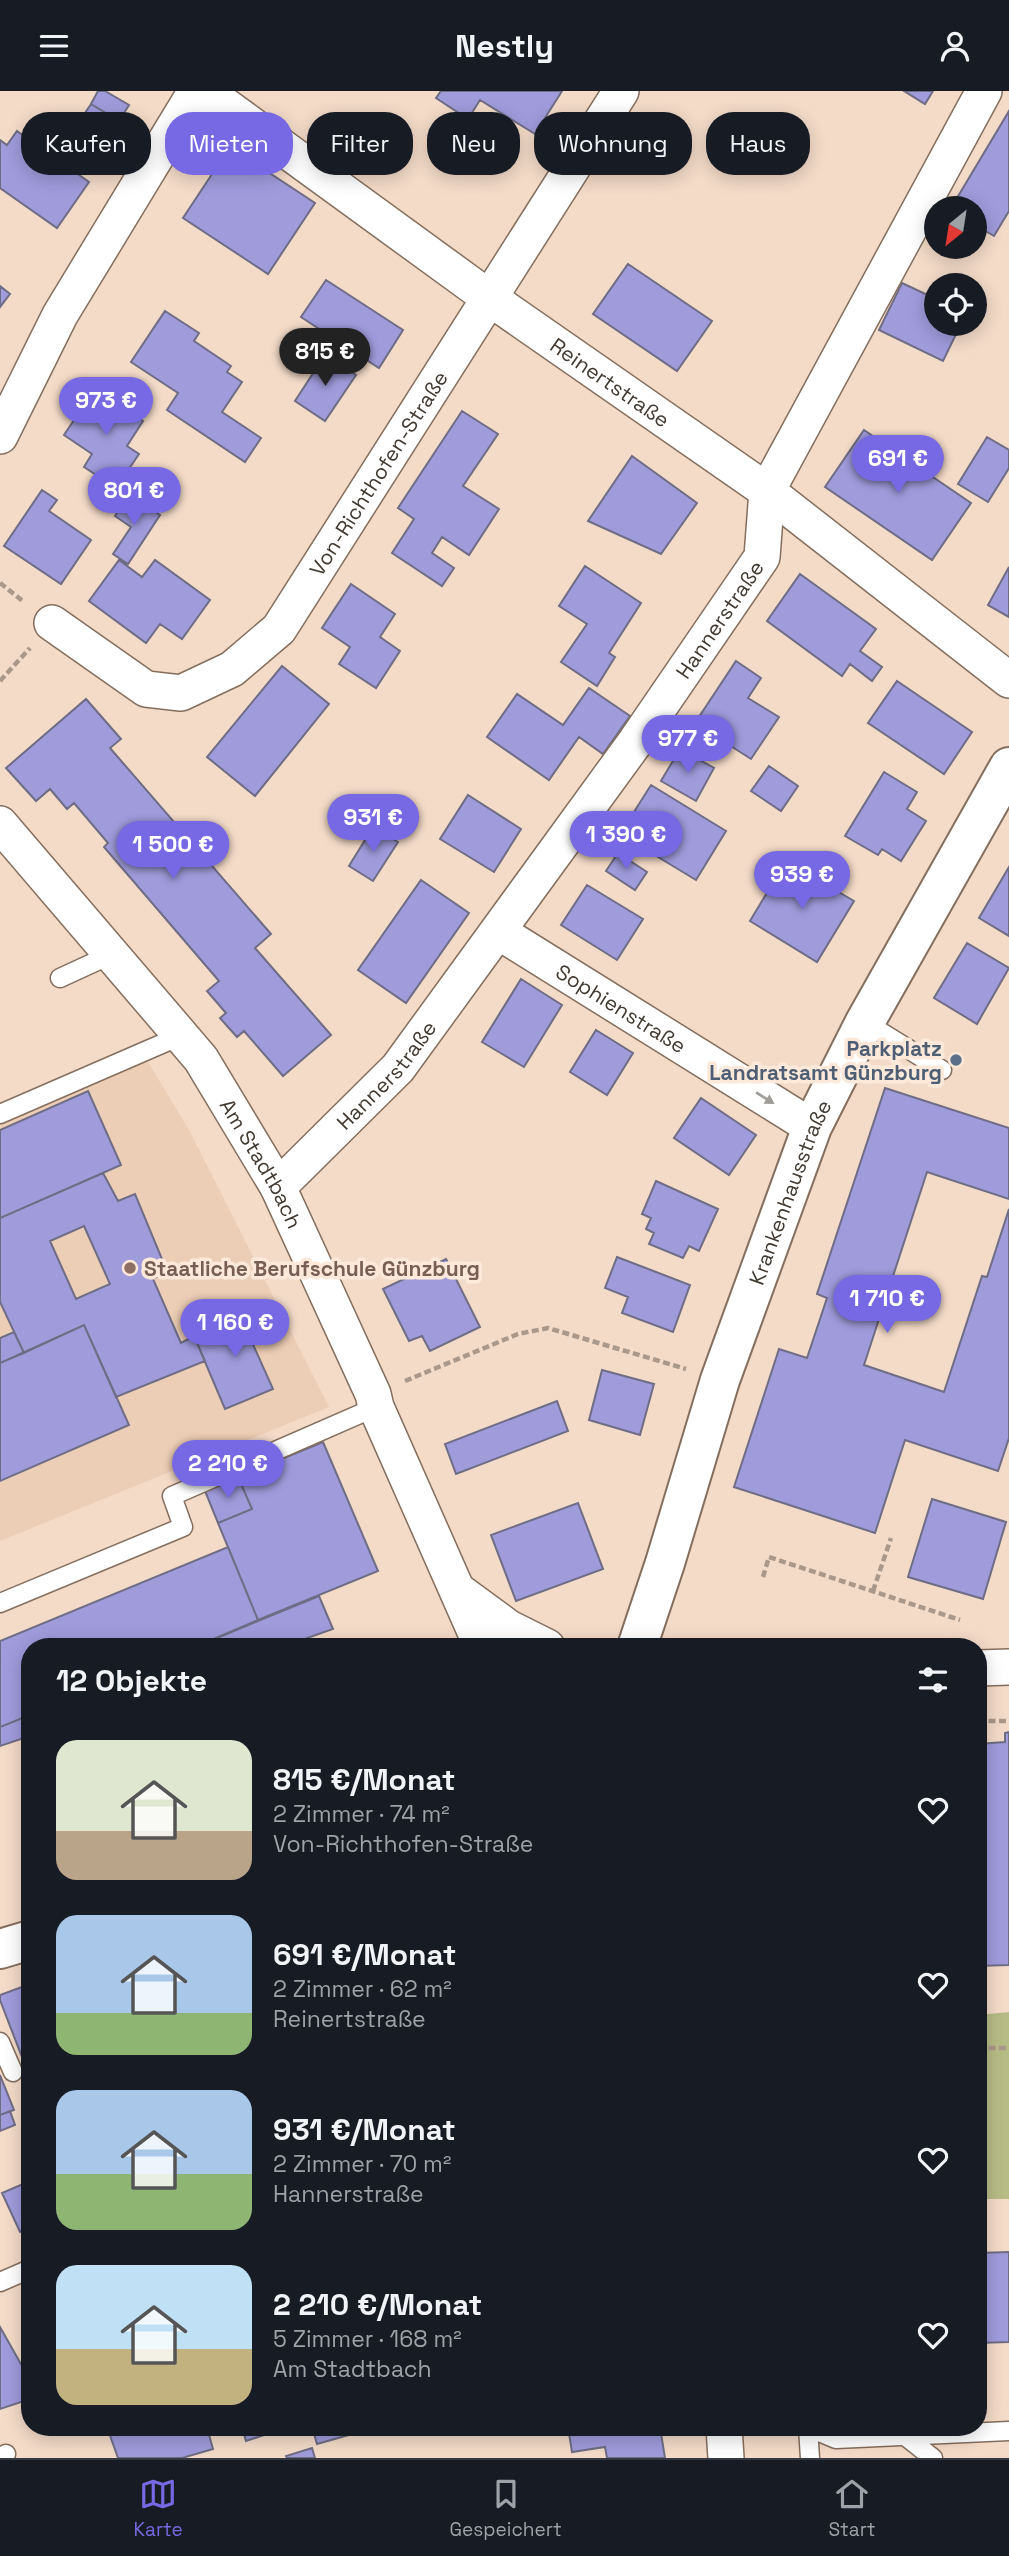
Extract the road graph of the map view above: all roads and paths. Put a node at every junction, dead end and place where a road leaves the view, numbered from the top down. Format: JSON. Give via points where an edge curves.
{"nodes":[{"id":1,"x":196,"y":91,"type":"edge"},
{"id":2,"x":205,"y":91,"type":"edge"},
{"id":3,"x":621,"y":91,"type":"edge"},
{"id":4,"x":984,"y":91,"type":"edge"},
{"id":5,"x":488,"y":297,"type":"junction"},
{"id":6,"x":0,"y":436,"type":"edge"},
{"id":7,"x":767,"y":491,"type":"junction"},
{"id":8,"x":52,"y":623,"type":"joint"},
{"id":9,"x":1009,"y":680,"type":"edge"},
{"id":10,"x":0,"y":681,"type":"edge"},
{"id":11,"x":1009,"y":767,"type":"edge"},
{"id":12,"x":0,"y":824,"type":"edge"},
{"id":13,"x":499,"y":932,"type":"junction"},
{"id":14,"x":110,"y":955,"type":"junction"},
{"id":15,"x":60,"y":978,"type":"dead end"},
{"id":16,"x":865,"y":1022,"type":"junction"},
{"id":17,"x":180,"y":1035,"type":"junction"},
{"id":18,"x":942,"y":1070,"type":"dead end"},
{"id":19,"x":0,"y":1114,"type":"edge"},
{"id":20,"x":812,"y":1128,"type":"junction"},
{"id":21,"x":278,"y":1187,"type":"junction"},
{"id":22,"x":720,"y":1380,"type":"junction"},
{"id":23,"x":375,"y":1401,"type":"junction"},
{"id":24,"x":891,"y":1538,"type":"dead end"},
{"id":25,"x":763,"y":1577,"type":"dead end"},
{"id":26,"x":873,"y":1591,"type":"junction"},
{"id":27,"x":460,"y":1592,"type":"junction"},
{"id":28,"x":0,"y":1603,"type":"edge"},
{"id":29,"x":960,"y":1620,"type":"dead end"},
{"id":30,"x":478,"y":1638,"type":"edge"},
{"id":31,"x":529,"y":1638,"type":"edge"},
{"id":32,"x":640,"y":1638,"type":"edge"},
{"id":33,"x":1009,"y":1667,"type":"edge"},
{"id":34,"x":987,"y":1668,"type":"edge"},
{"id":35,"x":987,"y":1721,"type":"edge"},
{"id":36,"x":1009,"y":1721,"type":"edge"},
{"id":37,"x":21,"y":1943,"type":"edge"},
{"id":38,"x":0,"y":1949,"type":"edge"},
{"id":39,"x":0,"y":2042,"type":"edge"},
{"id":40,"x":987,"y":2048,"type":"edge"},
{"id":41,"x":1009,"y":2048,"type":"edge"},
{"id":42,"x":13,"y":2072,"type":"dead end"},
{"id":43,"x":21,"y":2273,"type":"edge"},
{"id":44,"x":0,"y":2282,"type":"edge"},
{"id":45,"x":1009,"y":2431,"type":"edge"},
{"id":46,"x":987,"y":2432,"type":"edge"},
{"id":47,"x":725,"y":2436,"type":"edge"},
{"id":48,"x":809,"y":2436,"type":"edge"},
{"id":49,"x":828,"y":2436,"type":"edge"},
{"id":50,"x":905,"y":2436,"type":"joint"},
{"id":51,"x":726,"y":2458,"type":"edge"},
{"id":52,"x":810,"y":2458,"type":"edge"},
{"id":53,"x":933,"y":2458,"type":"edge"}],
"edges":[{"from":1,"to":6,"type":"street","via":[[60,315]]},
{"from":2,"to":5,"type":"street","name":"Reinertstraße"},
{"from":3,"to":5,"type":"street","name":"Von-Richthofen-Straße"},
{"from":4,"to":7,"type":"street","name":"Hannerstraße"},
{"from":5,"to":7,"type":"street","name":"Reinertstraße"},
{"from":5,"to":8,"type":"street","name":"Von-Richthofen-Straße","via":[[279,629],[232,669],[181,693],[146,689]]},
{"from":7,"to":9,"type":"street","name":"Reinertstraße"},
{"from":7,"to":13,"type":"street","name":"Hannerstraße","via":[[762,557]]},
{"from":8,"to":10,"type":"path"},
{"from":11,"to":16,"type":"street","name":"Krankenhausstraße"},
{"from":12,"to":14,"type":"street","name":"Am Stadtbach"},
{"from":13,"to":20,"type":"street","name":"Sophienstraße","one_way":true},
{"from":13,"to":21,"type":"street","name":"Hannerstraße","via":[[398,1068]]},
{"from":14,"to":15,"type":"lane"},
{"from":14,"to":17,"type":"street","name":"Am Stadtbach"},
{"from":16,"to":18,"type":"lane"},
{"from":16,"to":20,"type":"street","name":"Krankenhausstraße"},
{"from":17,"to":19,"type":"lane"},
{"from":17,"to":21,"type":"street","name":"Am Stadtbach","via":[[201,1059]]},
{"from":20,"to":22,"type":"street","name":"Krankenhausstraße"},
{"from":21,"to":23,"type":"street","name":"Am Stadtbach"},
{"from":22,"to":23,"type":"path","via":[[548,1328],[518,1335]]},
{"from":22,"to":32,"type":"street","name":"Krankenhausstraße"},
{"from":23,"to":27,"type":"street","name":"Am Stadtbach"},
{"from":23,"to":28,"type":"lane","via":[[172,1496],[183,1527]]},
{"from":24,"to":26,"type":"path"},
{"from":25,"to":26,"type":"path","via":[[769,1557]]},
{"from":26,"to":29,"type":"path"},
{"from":27,"to":30,"type":"street","name":"Am Stadtbach"},
{"from":27,"to":31,"type":"street","name":"Am Stadtbach"},
{"from":33,"to":34,"type":"street"},
{"from":35,"to":36,"type":"path"},
{"from":37,"to":38,"type":"street"},
{"from":39,"to":42,"type":"lane"},
{"from":40,"to":41,"type":"path"},
{"from":43,"to":44,"type":"lane"},
{"from":45,"to":46,"type":"lane"},
{"from":47,"to":51,"type":"street"},
{"from":48,"to":52,"type":"lane"},
{"from":49,"to":50,"type":"lane"},
{"from":50,"to":53,"type":"lane"}]}
